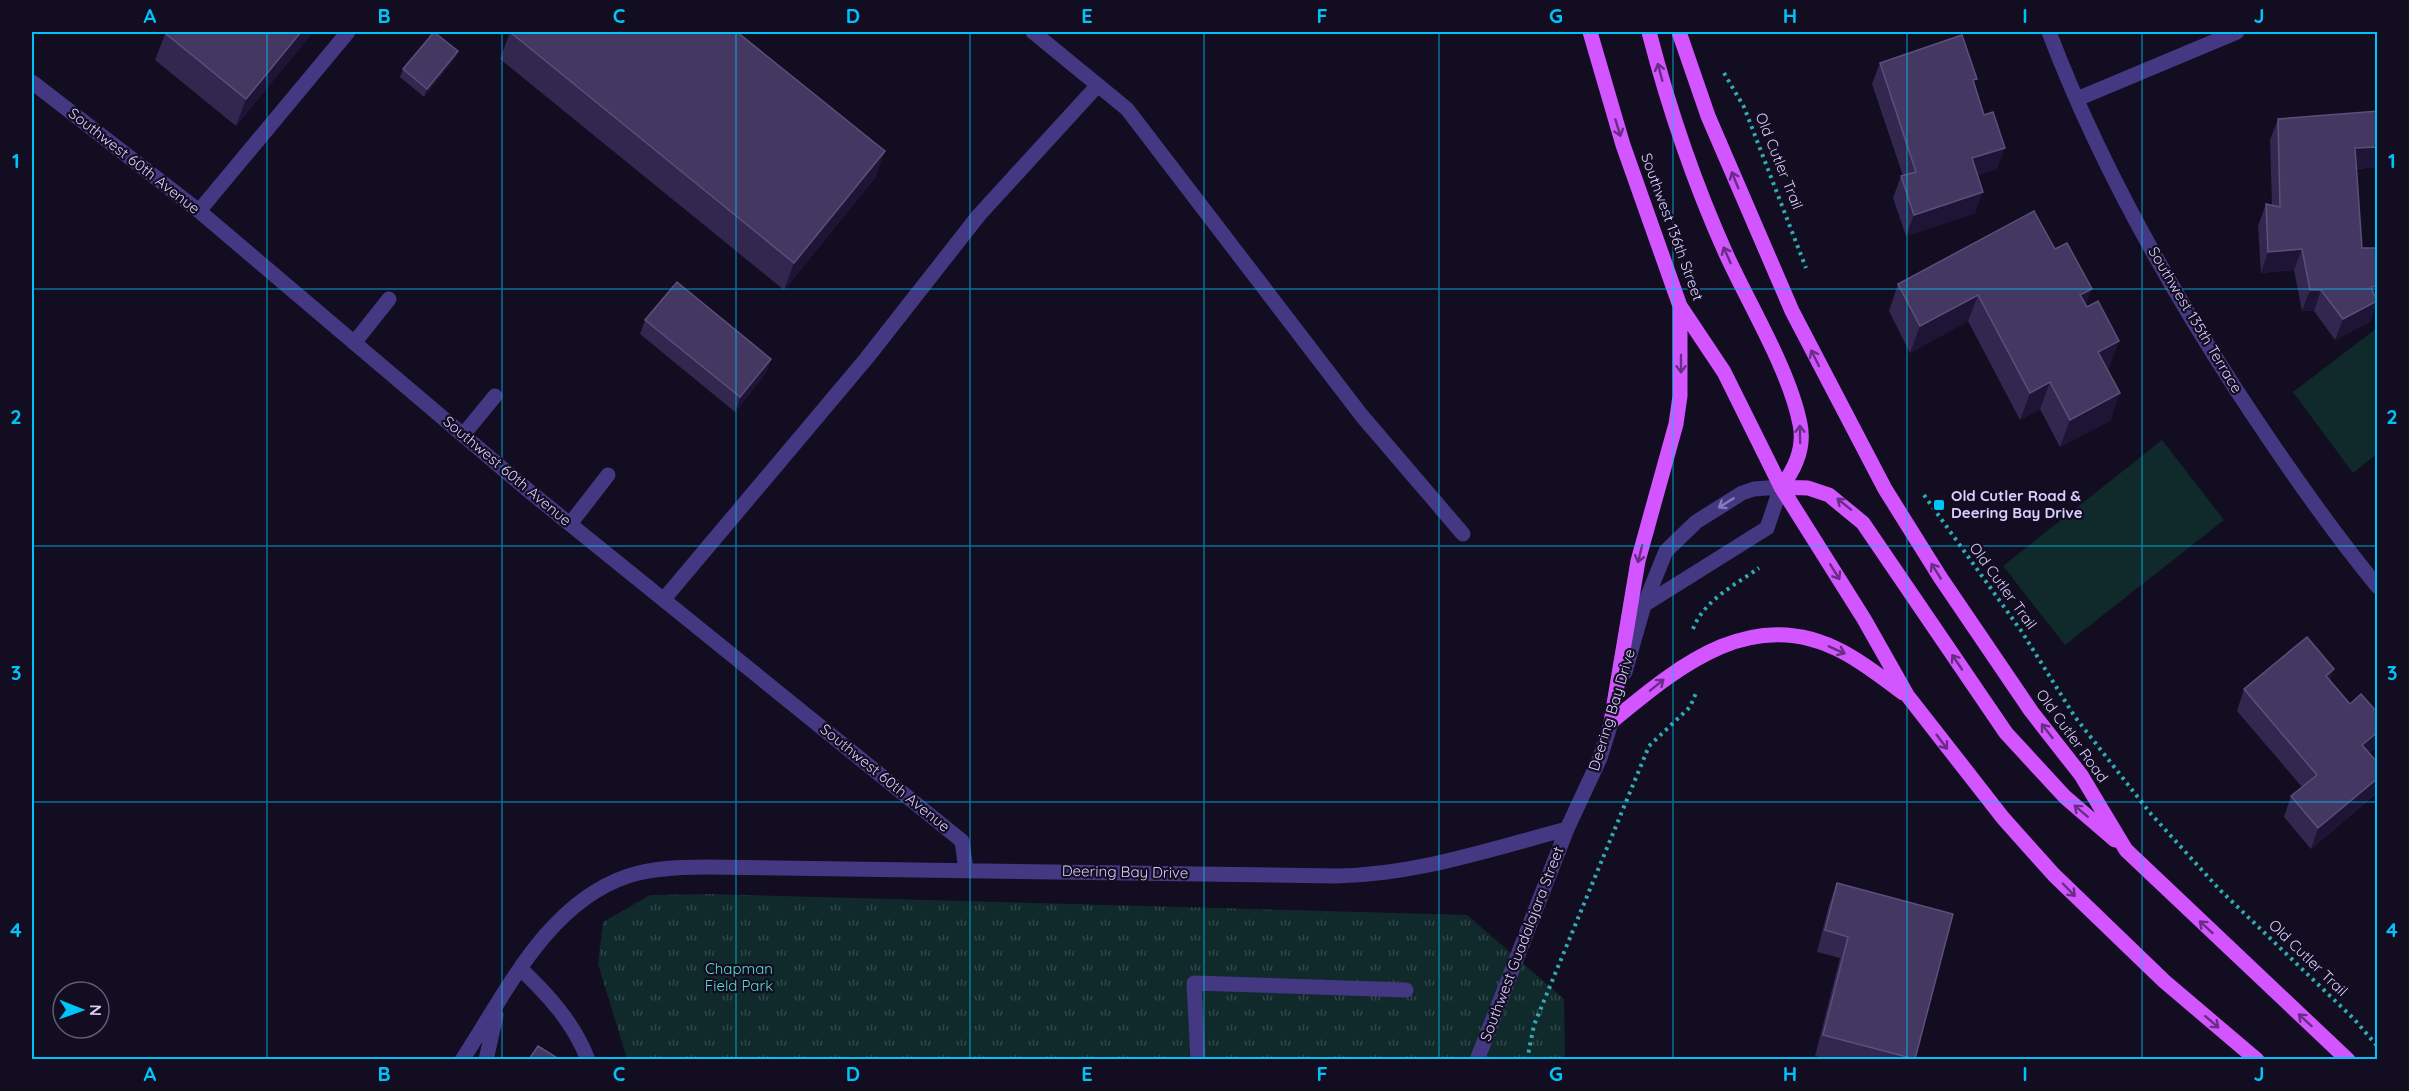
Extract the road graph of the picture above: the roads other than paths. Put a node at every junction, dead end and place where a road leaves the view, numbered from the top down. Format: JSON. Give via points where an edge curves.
{"nodes":[{"id":1,"x":348,"y":32,"type":"edge"},
{"id":2,"x":1033,"y":32,"type":"edge"},
{"id":3,"x":1590,"y":32,"type":"edge"},
{"id":4,"x":1649,"y":32,"type":"edge"},
{"id":5,"x":1679,"y":32,"type":"edge"},
{"id":6,"x":2049,"y":32,"type":"edge"},
{"id":7,"x":2237,"y":32,"type":"edge"},
{"id":8,"x":32,"y":82,"type":"edge"},
{"id":9,"x":1098,"y":85,"type":"junction"},
{"id":10,"x":2077,"y":99,"type":"junction"},
{"id":11,"x":199,"y":211,"type":"junction"},
{"id":12,"x":389,"y":299,"type":"dead end"},
{"id":13,"x":1680,"y":306,"type":"junction"},
{"id":14,"x":354,"y":343,"type":"junction"},
{"id":15,"x":495,"y":396,"type":"dead end"},
{"id":16,"x":463,"y":435,"type":"junction"},
{"id":17,"x":608,"y":475,"type":"dead end"},
{"id":18,"x":1781,"y":488,"type":"junction"},
{"id":19,"x":570,"y":524,"type":"junction"},
{"id":20,"x":1463,"y":534,"type":"dead end"},
{"id":21,"x":2378,"y":587,"type":"edge"},
{"id":22,"x":664,"y":599,"type":"junction"},
{"id":23,"x":1644,"y":605,"type":"junction"},
{"id":24,"x":1907,"y":695,"type":"junction"},
{"id":25,"x":1611,"y":722,"type":"junction"},
{"id":26,"x":1567,"y":829,"type":"junction"},
{"id":27,"x":2126,"y":850,"type":"junction"},
{"id":28,"x":966,"y":870,"type":"junction"},
{"id":29,"x":521,"y":969,"type":"junction"},
{"id":30,"x":1406,"y":990,"type":"dead end"},
{"id":31,"x":498,"y":1006,"type":"junction"},
{"id":32,"x":462,"y":1059,"type":"edge"},
{"id":33,"x":486,"y":1059,"type":"edge"},
{"id":34,"x":588,"y":1059,"type":"edge"},
{"id":35,"x":1198,"y":1059,"type":"edge"},
{"id":36,"x":1477,"y":1059,"type":"edge"},
{"id":37,"x":2257,"y":1059,"type":"edge"},
{"id":38,"x":2348,"y":1059,"type":"edge"}],
"edges":[{"from":1,"to":11,"type":"street"},
{"from":2,"to":9,"type":"street"},
{"from":3,"to":13,"type":"main road","name":"Southwest 136th Street","one_way":true,"via":[[1623,145]]},
{"from":18,"to":4,"type":"main road","one_way":true,"via":[[1794,471],[1799,451],[1800,426],[1794,400],[1726,254],[1677,132]]},
{"from":27,"to":5,"type":"main road","name":"Old Cutler Road","one_way":true,"via":[[2081,775],[2031,711],[1940,578],[1862,447],[1801,331],[1755,230],[1708,116]]},
{"from":6,"to":10,"type":"street","name":"Southwest 135th Terrace"},
{"from":7,"to":10,"type":"street"},
{"from":8,"to":11,"type":"street","name":"Southwest 60th Avenue"},
{"from":9,"to":20,"type":"street","via":[[1126,109],[1362,416]]},
{"from":9,"to":22,"type":"street","via":[[979,214],[866,359]]},
{"from":10,"to":21,"type":"street","name":"Southwest 135th Terrace","via":[[2123,198],[2192,322],[2299,484]]},
{"from":11,"to":14,"type":"street","name":"Southwest 60th Avenue"},
{"from":12,"to":14,"type":"street"},
{"from":13,"to":18,"type":"main road","name":"Southwest 136th Street","via":[[1724,372]]},
{"from":13,"to":25,"type":"main road","one_way":true,"via":[[1680,396],[1676,424],[1638,561]]},
{"from":14,"to":16,"type":"street","name":"Southwest 60th Avenue"},
{"from":15,"to":16,"type":"street"},
{"from":16,"to":19,"type":"street","name":"Southwest 60th Avenue"},
{"from":17,"to":19,"type":"street"},
{"from":18,"to":23,"type":"street","via":[[1767,528]]},
{"from":18,"to":23,"type":"street","name":"Deering Bay Drive","one_way":true,"via":[[1748,491],[1696,522],[1666,551]]},
{"from":18,"to":24,"type":"main road","one_way":true},
{"from":27,"to":18,"type":"main road","one_way":true,"via":[[2065,797],[2006,733],[1863,523],[1829,495],[1808,488]]},
{"from":19,"to":22,"type":"street","name":"Southwest 60th Avenue"},
{"from":22,"to":28,"type":"street","name":"Southwest 60th Avenue","via":[[962,842]]},
{"from":23,"to":25,"type":"street","name":"Deering Bay Drive"},
{"from":25,"to":24,"type":"main road","one_way":true,"via":[[1693,659],[1721,646],[1760,636],[1804,638],[1843,652]]},
{"from":24,"to":37,"type":"main road","one_way":true,"via":[[2003,818],[2054,875],[2164,981]]},
{"from":25,"to":26,"type":"street","name":"Deering Bay Drive","via":[[1600,758]]},
{"from":26,"to":28,"type":"street","name":"Deering Bay Drive","via":[[1445,862],[1355,876]]},
{"from":26,"to":36,"type":"street","name":"Southwest Guadalajara Street"},
{"from":38,"to":27,"type":"main road","name":"Old Cutler Road","one_way":true},
{"from":28,"to":29,"type":"street","name":"Deering Bay Drive","via":[[706,867],[646,872],[611,884],[579,902]]},
{"from":29,"to":31,"type":"street","name":"Deering Bay Drive"},
{"from":29,"to":34,"type":"street","via":[[567,1020]]},
{"from":30,"to":35,"type":"street","via":[[1194,983]]},
{"from":31,"to":32,"type":"street","name":"Deering Bay Drive"},
{"from":31,"to":33,"type":"street","name":"Deering Bay Drive"}]}
